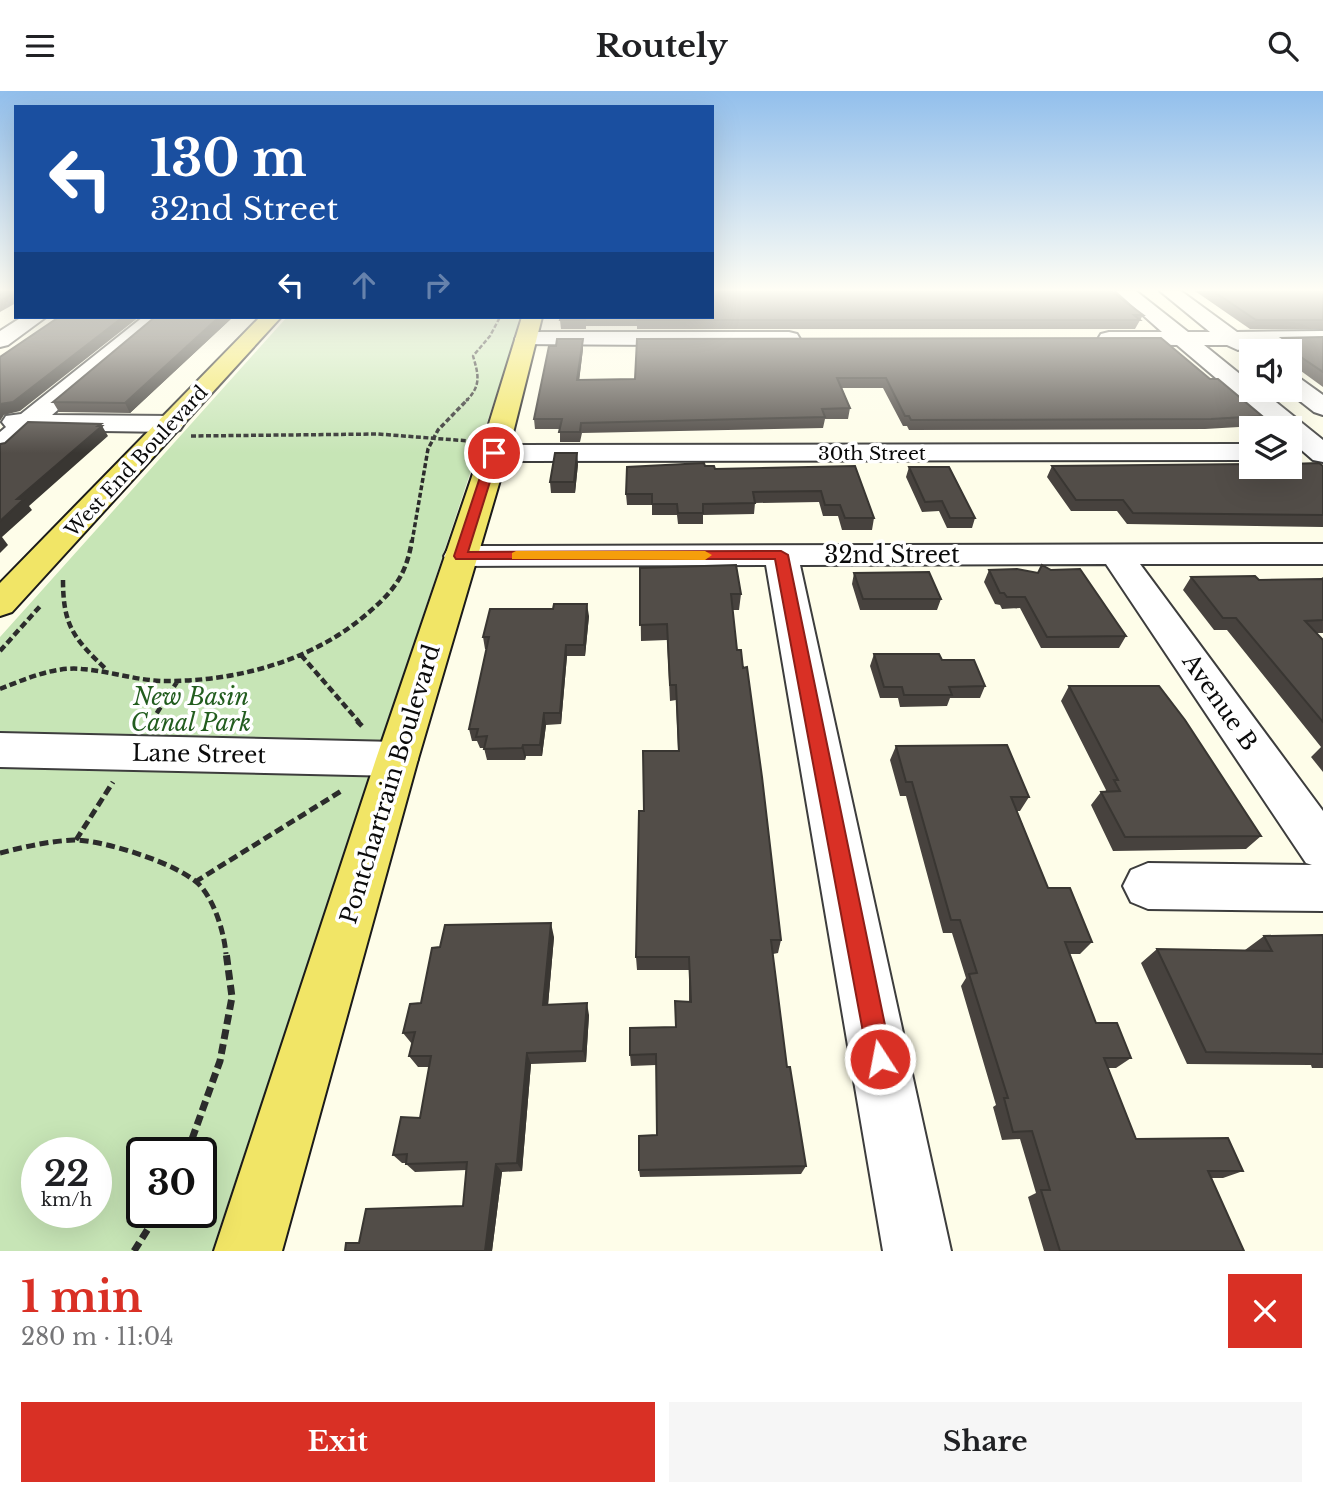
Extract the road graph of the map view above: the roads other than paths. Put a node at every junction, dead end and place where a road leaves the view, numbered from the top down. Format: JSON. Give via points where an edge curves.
{"nodes":[{"id":1,"x":121,"y":345,"type":"edge"},
{"id":2,"x":245,"y":345,"type":"edge"},
{"id":3,"x":515,"y":345,"type":"edge"},
{"id":4,"x":1191,"y":345,"type":"edge"},
{"id":5,"x":1302,"y":391,"type":"edge"},
{"id":6,"x":1323,"y":407,"type":"edge"},
{"id":7,"x":0,"y":422,"type":"edge"},
{"id":8,"x":29,"y":422,"type":"junction"},
{"id":9,"x":165,"y":430,"type":"junction"},
{"id":10,"x":0,"y":445,"type":"edge"},
{"id":11,"x":495,"y":448,"type":"junction"},
{"id":12,"x":1239,"y":452,"type":"edge"},
{"id":13,"x":1302,"y":452,"type":"edge"},
{"id":14,"x":1322,"y":453,"type":"edge"},
{"id":15,"x":1323,"y":554,"type":"edge"},
{"id":16,"x":781,"y":555,"type":"junction"},
{"id":17,"x":460,"y":556,"type":"junction"},
{"id":18,"x":1117,"y":556,"type":"junction"},
{"id":19,"x":0,"y":604,"type":"edge"},
{"id":20,"x":382,"y":745,"type":"junction"},
{"id":21,"x":0,"y":750,"type":"edge"},
{"id":22,"x":1323,"y":848,"type":"edge"},
{"id":23,"x":1148,"y":886,"type":"dead end"},
{"id":24,"x":1323,"y":888,"type":"edge"},
{"id":25,"x":248,"y":1251,"type":"edge"},
{"id":26,"x":917,"y":1251,"type":"edge"}],
"edges":[{"from":1,"to":8,"type":"street"},
{"from":2,"to":9,"type":"main road","name":"West End Boulevard"},
{"from":3,"to":11,"type":"main road","name":"Pontchartrain Boulevard"},
{"from":4,"to":14,"type":"street"},
{"from":5,"to":6,"type":"street"},
{"from":7,"to":8,"type":"street"},
{"from":8,"to":9,"type":"street"},
{"from":8,"to":10,"type":"street"},
{"from":9,"to":19,"type":"main road","name":"West End Boulevard"},
{"from":11,"to":12,"type":"street","name":"30th Street"},
{"from":11,"to":17,"type":"main road","name":"Pontchartrain Boulevard"},
{"from":13,"to":14,"type":"street"},
{"from":15,"to":18,"type":"street","name":"32nd Street"},
{"from":16,"to":17,"type":"street","name":"32nd Street"},
{"from":16,"to":18,"type":"street","name":"32nd Street"},
{"from":16,"to":26,"type":"street"},
{"from":17,"to":20,"type":"main road","name":"Pontchartrain Boulevard"},
{"from":18,"to":22,"type":"street","name":"Avenue B"},
{"from":20,"to":21,"type":"street","name":"Lane Street"},
{"from":20,"to":25,"type":"main road","name":"Pontchartrain Boulevard"},
{"from":23,"to":24,"type":"street"}]}
